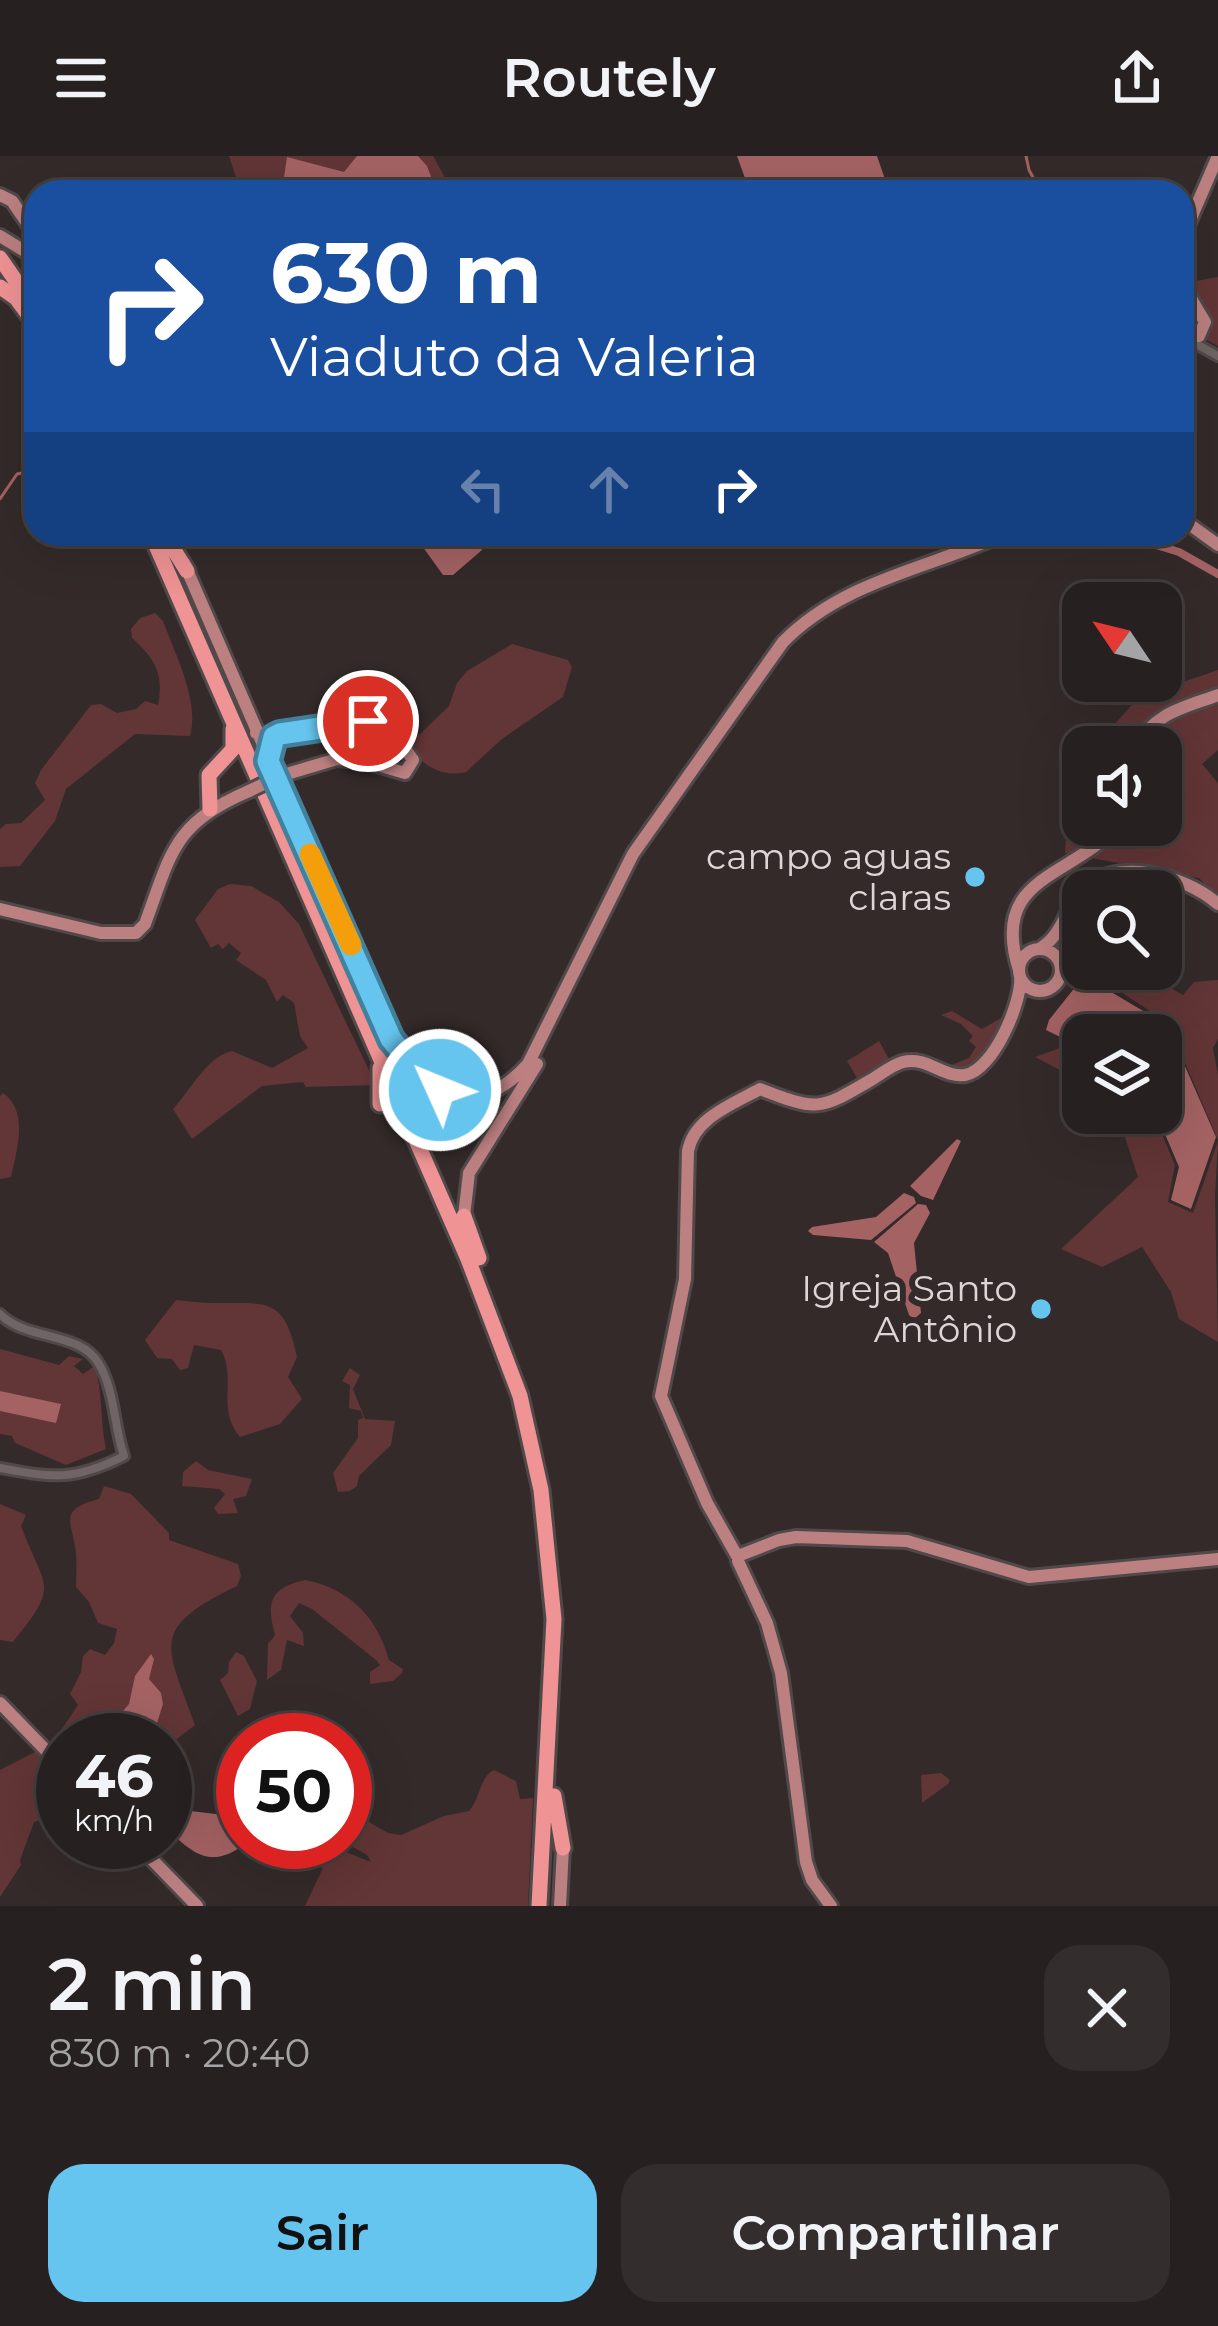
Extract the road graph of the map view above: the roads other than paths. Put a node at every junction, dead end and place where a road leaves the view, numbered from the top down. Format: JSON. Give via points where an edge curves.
{"nodes":[{"id":1,"x":1218,"y":156,"type":"edge"},
{"id":2,"x":0,"y":195,"type":"edge"},
{"id":3,"x":1194,"y":211,"type":"edge"},
{"id":4,"x":24,"y":218,"type":"edge"},
{"id":5,"x":0,"y":258,"type":"edge"},
{"id":6,"x":0,"y":271,"type":"edge"},
{"id":7,"x":0,"y":287,"type":"edge"},
{"id":8,"x":24,"y":293,"type":"edge"},
{"id":9,"x":24,"y":306,"type":"edge"},
{"id":10,"x":24,"y":308,"type":"edge"},
{"id":11,"x":1194,"y":311,"type":"edge"},
{"id":12,"x":1205,"y":327,"type":"junction"},
{"id":13,"x":1194,"y":337,"type":"edge"},
{"id":14,"x":1215,"y":353,"type":"edge"},
{"id":15,"x":156,"y":546,"type":"edge"},
{"id":16,"x":170,"y":546,"type":"edge"},
{"id":17,"x":172,"y":546,"type":"edge"},
{"id":18,"x":972,"y":546,"type":"edge"},
{"id":19,"x":986,"y":546,"type":"edge"},
{"id":20,"x":187,"y":571,"type":"joint"},
{"id":21,"x":1218,"y":698,"type":"edge"},
{"id":22,"x":225,"y":704,"type":"junction"},
{"id":23,"x":1159,"y":726,"type":"edge"},
{"id":24,"x":256,"y":733,"type":"junction"},
{"id":25,"x":274,"y":737,"type":"junction"},
{"id":26,"x":235,"y":744,"type":"junction"},
{"id":27,"x":268,"y":761,"type":"junction"},
{"id":28,"x":245,"y":767,"type":"junction"},
{"id":29,"x":216,"y":805,"type":"junction"},
{"id":30,"x":269,"y":805,"type":"junction"},
{"id":31,"x":1094,"y":846,"type":"edge"},
{"id":32,"x":1104,"y":846,"type":"edge"},
{"id":33,"x":1218,"y":904,"type":"edge"},
{"id":34,"x":0,"y":909,"type":"edge"},
{"id":35,"x":1056,"y":935,"type":"junction"},
{"id":36,"x":1036,"y":949,"type":"junction"},
{"id":37,"x":342,"y":954,"type":"junction"},
{"id":38,"x":1056,"y":956,"type":"junction"},
{"id":39,"x":1020,"y":973,"type":"junction"},
{"id":40,"x":1035,"y":990,"type":"junction"},
{"id":41,"x":374,"y":999,"type":"junction"},
{"id":42,"x":1019,"y":1001,"type":"junction"},
{"id":43,"x":375,"y":1048,"type":"junction"},
{"id":44,"x":520,"y":1079,"type":"junction"},
{"id":45,"x":380,"y":1103,"type":"dead end"},
{"id":46,"x":464,"y":1216,"type":"joint"},
{"id":47,"x":497,"y":1311,"type":"junction"},
{"id":48,"x":0,"y":1314,"type":"edge"},
{"id":49,"x":0,"y":1468,"type":"edge"},
{"id":50,"x":737,"y":1559,"type":"junction"},
{"id":51,"x":1218,"y":1559,"type":"edge"},
{"id":52,"x":0,"y":1703,"type":"edge"},
{"id":53,"x":36,"y":1740,"type":"edge"},
{"id":54,"x":550,"y":1797,"type":"junction"},
{"id":55,"x":563,"y":1848,"type":"joint"},
{"id":56,"x":161,"y":1869,"type":"edge"},
{"id":57,"x":197,"y":1906,"type":"edge"},
{"id":58,"x":540,"y":1906,"type":"edge"},
{"id":59,"x":560,"y":1906,"type":"edge"},
{"id":60,"x":830,"y":1906,"type":"edge"}],
"edges":[{"from":1,"to":3,"type":"main road"},
{"from":2,"to":4,"type":"main road"},
{"from":5,"to":8,"type":"highway"},
{"from":6,"to":9,"type":"highway"},
{"from":7,"to":10,"type":"highway"},
{"from":11,"to":12,"type":"main road"},
{"from":12,"to":13,"type":"main road"},
{"from":12,"to":14,"type":"street"},
{"from":15,"to":22,"type":"highway"},
{"from":16,"to":37,"type":"highway"},
{"from":17,"to":20,"type":"highway"},
{"from":18,"to":44,"type":"main road","via":[[851,591],[777,649],[633,854]]},
{"from":19,"to":44,"type":"main road","via":[[842,603],[786,648],[637,861],[538,1061]]},
{"from":20,"to":24,"type":"main road"},
{"from":21,"to":23,"type":"main road"},
{"from":22,"to":26,"type":"highway"},
{"from":22,"to":30,"type":"highway"},
{"from":24,"to":25,"type":"main road"},
{"from":24,"to":27,"type":"main road"},
{"from":25,"to":27,"type":"main road"},
{"from":25,"to":29,"type":"main road","bridge":true,"via":[[368,721],[413,760],[401,774],[337,759]]},
{"from":26,"to":28,"type":"highway"},
{"from":26,"to":29,"type":"highway","via":[[210,770]]},
{"from":27,"to":41,"type":"main road"},
{"from":28,"to":29,"type":"highway","via":[[228,763],[215,771]]},
{"from":28,"to":30,"type":"highway"},
{"from":29,"to":34,"type":"main road","via":[[179,839],[136,933],[100,933]]},
{"from":30,"to":43,"type":"highway"},
{"from":31,"to":39,"type":"main road","via":[[1018,905],[1010,937]]},
{"from":32,"to":36,"type":"main road","via":[[1028,903],[1017,933]]},
{"from":33,"to":35,"type":"main road","via":[[1172,878],[1120,873],[1082,890]]},
{"from":35,"to":36,"type":"main road"},
{"from":35,"to":38,"type":"main road"},
{"from":36,"to":38,"type":"main road"},
{"from":36,"to":39,"type":"main road"},
{"from":37,"to":41,"type":"highway"},
{"from":37,"to":47,"type":"highway"},
{"from":38,"to":40,"type":"main road","via":[[1059,978]]},
{"from":39,"to":40,"type":"main road"},
{"from":39,"to":42,"type":"main road"},
{"from":40,"to":42,"type":"main road"},
{"from":41,"to":44,"type":"main road","via":[[391,1039],[433,1085],[466,1096]]},
{"from":42,"to":50,"type":"main road","via":[[972,1073],[901,1063],[822,1106],[760,1089],[690,1140],[685,1279],[661,1396]]},
{"from":43,"to":45,"type":"highway"},
{"from":43,"to":54,"type":"highway","via":[[485,1300],[533,1447],[554,1618]]},
{"from":44,"to":46,"type":"main road","via":[[469,1173]]},
{"from":46,"to":47,"type":"highway"},
{"from":47,"to":54,"type":"highway","via":[[532,1412],[553,1519],[560,1652]]},
{"from":48,"to":49,"type":"street","via":[[97,1359],[124,1456],[64,1478]]},
{"from":50,"to":51,"type":"main road","via":[[790,1538],[907,1541],[1029,1577]]},
{"from":50,"to":60,"type":"main road","via":[[781,1673],[806,1862]]},
{"from":52,"to":53,"type":"main road"},
{"from":54,"to":55,"type":"highway","via":[[562,1817]]},
{"from":54,"to":58,"type":"highway"},
{"from":55,"to":59,"type":"main road"},
{"from":56,"to":57,"type":"main road"}]}
